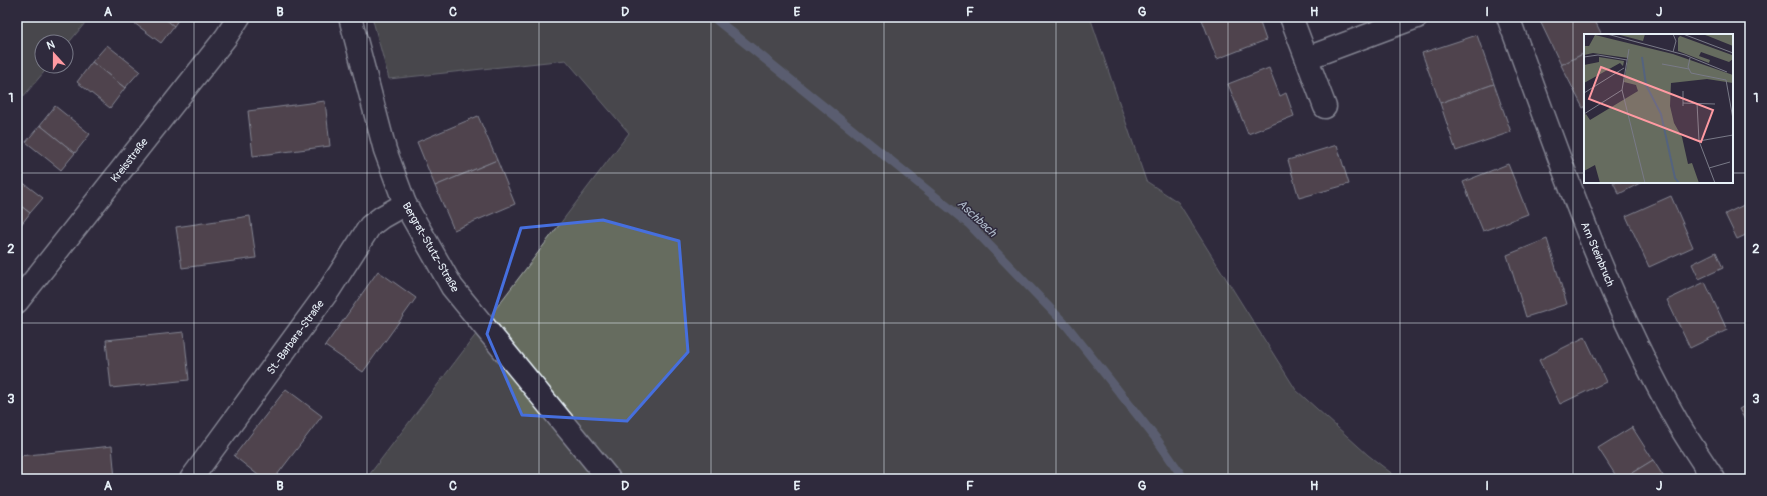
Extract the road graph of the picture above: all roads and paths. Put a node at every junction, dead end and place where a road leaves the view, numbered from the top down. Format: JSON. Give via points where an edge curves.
{"nodes":[{"id":1,"x":239,"y":17,"type":"edge"},
{"id":2,"x":350,"y":17,"type":"edge"},
{"id":3,"x":1291,"y":17,"type":"edge"},
{"id":4,"x":1417,"y":17,"type":"edge"},
{"id":5,"x":1508,"y":17,"type":"edge"},
{"id":6,"x":1307,"y":58,"type":"junction"},
{"id":7,"x":1326,"y":107,"type":"dead end"},
{"id":8,"x":405,"y":204,"type":"junction"},
{"id":9,"x":17,"y":302,"type":"edge"},
{"id":10,"x":191,"y":479,"type":"edge"},
{"id":11,"x":609,"y":479,"type":"edge"},
{"id":12,"x":1714,"y":479,"type":"edge"}],
"edges":[{"from":1,"to":9,"type":"street","name":"Kreisstraße","via":[[226,37]]},
{"from":2,"to":8,"type":"street","name":"Bergrat-Stutz-Straße","via":[[385,150]]},
{"from":3,"to":6,"type":"street"},
{"from":4,"to":6,"type":"street"},
{"from":5,"to":12,"type":"street","name":"Am Steinbruch","via":[[1574,198],[1605,272],[1678,424]]},
{"from":6,"to":7,"type":"street"},
{"from":8,"to":10,"type":"street","name":"St.-Barbara-Straße","via":[[370,226],[325,296]]},
{"from":8,"to":11,"type":"street","name":"Bergrat-Stutz-Straße","via":[[452,287]]}]}
